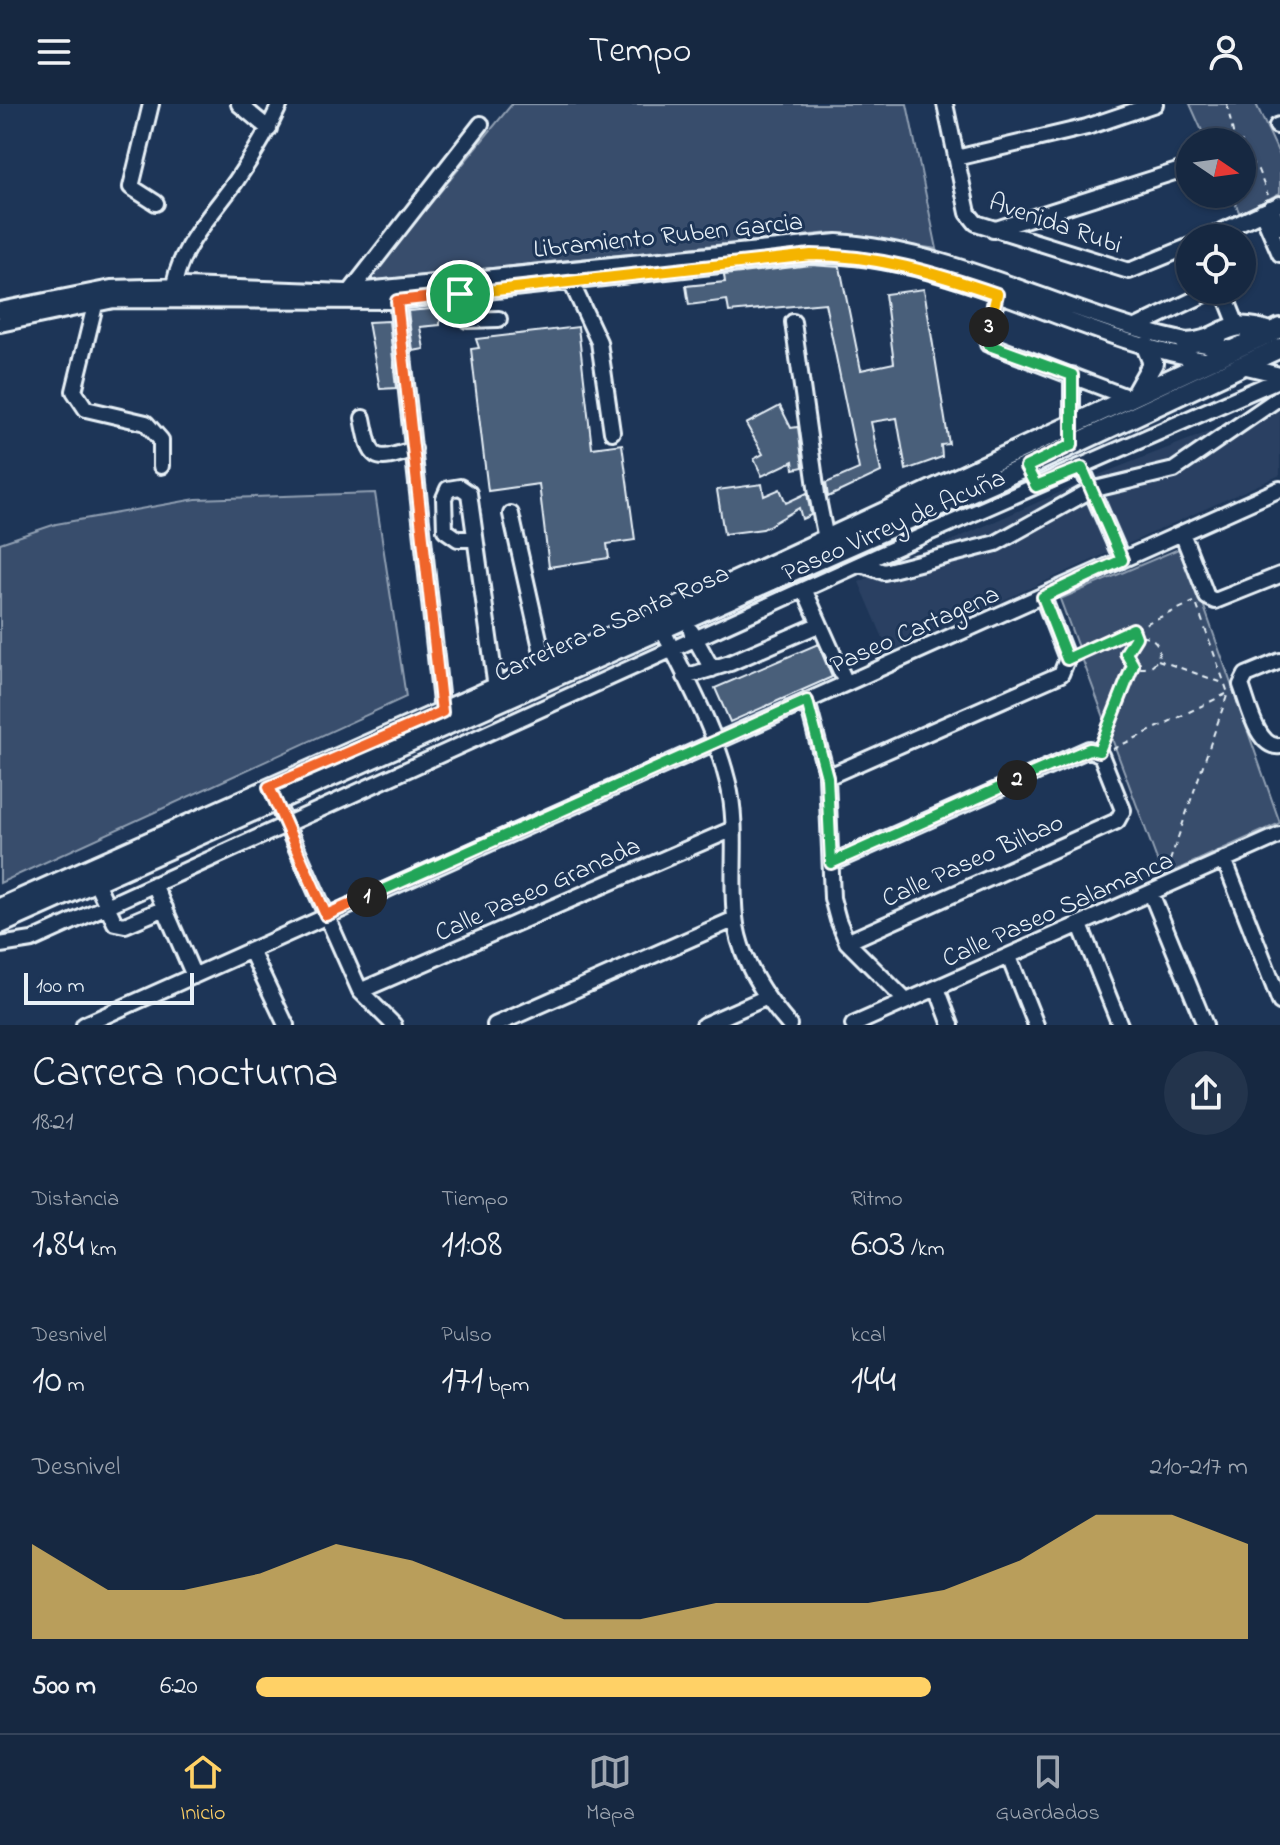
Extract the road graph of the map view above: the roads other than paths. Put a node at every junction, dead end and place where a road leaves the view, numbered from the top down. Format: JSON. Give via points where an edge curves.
{"nodes":[{"id":1,"x":151,"y":104,"type":"edge"},
{"id":2,"x":239,"y":104,"type":"edge"},
{"id":3,"x":280,"y":104,"type":"edge"},
{"id":4,"x":945,"y":104,"type":"edge"},
{"id":5,"x":1155,"y":104,"type":"edge"},
{"id":6,"x":481,"y":124,"type":"dead end"},
{"id":7,"x":269,"y":129,"type":"junction"},
{"id":8,"x":956,"y":158,"type":"junction"},
{"id":9,"x":1176,"y":171,"type":"edge"},
{"id":10,"x":156,"y":203,"type":"dead end"},
{"id":11,"x":1271,"y":208,"type":"edge"},
{"id":12,"x":1237,"y":224,"type":"edge"},
{"id":13,"x":1280,"y":227,"type":"edge"},
{"id":14,"x":993,"y":230,"type":"junction"},
{"id":15,"x":1176,"y":252,"type":"edge"},
{"id":16,"x":1280,"y":254,"type":"edge"},
{"id":17,"x":571,"y":282,"type":"junction"},
{"id":18,"x":173,"y":292,"type":"junction"},
{"id":19,"x":350,"y":292,"type":"junction"},
{"id":20,"x":460,"y":294,"type":"junction"},
{"id":21,"x":997,"y":294,"type":"junction"},
{"id":22,"x":98,"y":296,"type":"junction"},
{"id":23,"x":397,"y":301,"type":"junction"},
{"id":24,"x":1184,"y":304,"type":"edge"},
{"id":25,"x":1229,"y":304,"type":"edge"},
{"id":26,"x":0,"y":310,"type":"edge"},
{"id":27,"x":499,"y":319,"type":"dead end"},
{"id":28,"x":793,"y":322,"type":"dead end"},
{"id":29,"x":0,"y":324,"type":"edge"},
{"id":30,"x":1237,"y":325,"type":"junction"},
{"id":31,"x":1136,"y":327,"type":"junction"},
{"id":32,"x":1275,"y":330,"type":"edge"},
{"id":33,"x":1185,"y":343,"type":"junction"},
{"id":34,"x":1146,"y":346,"type":"junction"},
{"id":35,"x":1233,"y":349,"type":"junction"},
{"id":36,"x":1276,"y":353,"type":"edge"},
{"id":37,"x":1208,"y":361,"type":"junction"},
{"id":38,"x":1243,"y":366,"type":"junction"},
{"id":39,"x":1072,"y":375,"type":"junction"},
{"id":40,"x":1280,"y":377,"type":"edge"},
{"id":41,"x":1131,"y":395,"type":"junction"},
{"id":42,"x":1280,"y":397,"type":"edge"},
{"id":43,"x":363,"y":418,"type":"dead end"},
{"id":44,"x":1071,"y":424,"type":"junction"},
{"id":45,"x":612,"y":432,"type":"dead end"},
{"id":46,"x":1072,"y":445,"type":"junction"},
{"id":47,"x":414,"y":449,"type":"junction"},
{"id":48,"x":1016,"y":449,"type":"junction"},
{"id":49,"x":161,"y":466,"type":"dead end"},
{"id":50,"x":1026,"y":467,"type":"junction"},
{"id":51,"x":1082,"y":468,"type":"junction"},
{"id":52,"x":1036,"y":486,"type":"junction"},
{"id":53,"x":1280,"y":489,"type":"edge"},
{"id":54,"x":1091,"y":490,"type":"junction"},
{"id":55,"x":511,"y":514,"type":"dead end"},
{"id":56,"x":893,"y":516,"type":"junction"},
{"id":57,"x":1182,"y":533,"type":"junction"},
{"id":58,"x":475,"y":539,"type":"dead end"},
{"id":59,"x":906,"y":543,"type":"junction"},
{"id":60,"x":828,"y":546,"type":"junction"},
{"id":61,"x":1122,"y":560,"type":"junction"},
{"id":62,"x":861,"y":564,"type":"junction"},
{"id":63,"x":1280,"y":575,"type":"edge"},
{"id":64,"x":739,"y":586,"type":"junction"},
{"id":65,"x":805,"y":591,"type":"junction"},
{"id":66,"x":1043,"y":597,"type":"junction"},
{"id":67,"x":681,"y":612,"type":"junction"},
{"id":68,"x":752,"y":613,"type":"junction"},
{"id":69,"x":659,"y":622,"type":"junction"},
{"id":70,"x":818,"y":625,"type":"junction"},
{"id":71,"x":695,"y":638,"type":"junction"},
{"id":72,"x":671,"y":649,"type":"junction"},
{"id":73,"x":1280,"y":661,"type":"edge"},
{"id":74,"x":545,"y":666,"type":"junction"},
{"id":75,"x":712,"y":669,"type":"junction"},
{"id":76,"x":685,"y":677,"type":"junction"},
{"id":77,"x":846,"y":683,"type":"junction"},
{"id":78,"x":496,"y":688,"type":"junction"},
{"id":79,"x":528,"y":688,"type":"junction"},
{"id":80,"x":807,"y":701,"type":"junction"},
{"id":81,"x":537,"y":710,"type":"junction"},
{"id":82,"x":442,"y":712,"type":"junction"},
{"id":83,"x":716,"y":742,"type":"junction"},
{"id":84,"x":402,"y":745,"type":"junction"},
{"id":85,"x":1279,"y":747,"type":"edge"},
{"id":86,"x":413,"y":767,"type":"junction"},
{"id":87,"x":827,"y":777,"type":"junction"},
{"id":88,"x":272,"y":794,"type":"junction"},
{"id":89,"x":286,"y":823,"type":"junction"},
{"id":90,"x":733,"y":829,"type":"junction"},
{"id":91,"x":1280,"y":835,"type":"edge"},
{"id":92,"x":1224,"y":859,"type":"junction"},
{"id":93,"x":831,"y":863,"type":"junction"},
{"id":94,"x":96,"y":882,"type":"junction"},
{"id":95,"x":154,"y":884,"type":"junction"},
{"id":96,"x":1156,"y":890,"type":"junction"},
{"id":97,"x":106,"y":906,"type":"junction"},
{"id":98,"x":0,"y":908,"type":"edge"},
{"id":99,"x":165,"y":908,"type":"junction"},
{"id":100,"x":326,"y":915,"type":"junction"},
{"id":101,"x":735,"y":919,"type":"junction"},
{"id":102,"x":0,"y":924,"type":"edge"},
{"id":103,"x":1080,"y":925,"type":"junction"},
{"id":104,"x":847,"y":942,"type":"junction"},
{"id":105,"x":0,"y":945,"type":"edge"},
{"id":106,"x":251,"y":951,"type":"junction"},
{"id":107,"x":1009,"y":957,"type":"junction"},
{"id":108,"x":194,"y":976,"type":"junction"},
{"id":109,"x":937,"y":988,"type":"junction"},
{"id":110,"x":360,"y":991,"type":"junction"},
{"id":111,"x":765,"y":998,"type":"junction"},
{"id":112,"x":906,"y":1001,"type":"junction"},
{"id":113,"x":1280,"y":1002,"type":"edge"},
{"id":114,"x":283,"y":1020,"type":"edge"},
{"id":115,"x":84,"y":1025,"type":"edge"},
{"id":116,"x":267,"y":1025,"type":"edge"},
{"id":117,"x":394,"y":1025,"type":"edge"},
{"id":118,"x":495,"y":1025,"type":"edge"},
{"id":119,"x":704,"y":1025,"type":"edge"},
{"id":120,"x":789,"y":1025,"type":"edge"},
{"id":121,"x":853,"y":1025,"type":"edge"},
{"id":122,"x":951,"y":1025,"type":"edge"},
{"id":123,"x":1036,"y":1025,"type":"edge"},
{"id":124,"x":1120,"y":1025,"type":"edge"},
{"id":125,"x":1205,"y":1025,"type":"edge"}],
"edges":[{"from":1,"to":10,"type":"street","via":[[131,187]]},
{"from":2,"to":7,"type":"street"},
{"from":3,"to":7,"type":"street"},
{"from":4,"to":8,"type":"street","name":"Avenida Rubi"},
{"from":5,"to":8,"type":"street","via":[[1087,127]]},
{"from":6,"to":19,"type":"street"},
{"from":7,"to":18,"type":"street","via":[[188,248]]},
{"from":8,"to":14,"type":"street","name":"Avenida Rubi","via":[[970,217]]},
{"from":9,"to":14,"type":"street"},
{"from":11,"to":12,"type":"street"},
{"from":11,"to":13,"type":"street"},
{"from":11,"to":16,"type":"street"},
{"from":14,"to":15,"type":"street","name":"Avenida Rubi","via":[[1129,271]]},
{"from":17,"to":20,"type":"street","name":"Libramiento Ruben Garcia"},
{"from":17,"to":21,"type":"street","name":"Libramiento Ruben Garcia","via":[[840,255],[891,262]]},
{"from":17,"to":45,"type":"street","via":[[599,342]]},
{"from":18,"to":19,"type":"street","name":"Libramiento Ruben Garcia"},
{"from":18,"to":22,"type":"street","name":"Libramiento Ruben Garcia"},
{"from":18,"to":23,"type":"street","name":"Libramiento Ruben Garcia","via":[[350,304]]},
{"from":19,"to":31,"type":"street","name":"Libramiento Ruben Garcia","via":[[837,242],[925,256]]},
{"from":20,"to":23,"type":"street","name":"Libramiento Ruben Garcia"},
{"from":20,"to":27,"type":"street","via":[[467,320]]},
{"from":21,"to":34,"type":"street","name":"Libramiento Ruben Garcia"},
{"from":21,"to":39,"type":"street","via":[[987,343]]},
{"from":22,"to":26,"type":"street","name":"Libramiento Ruben Garcia"},
{"from":22,"to":29,"type":"street","name":"Libramiento Ruben Garcia"},
{"from":22,"to":49,"type":"street","via":[[74,391],[86,409],[146,423],[161,440]]},
{"from":23,"to":47,"type":"street"},
{"from":24,"to":31,"type":"street"},
{"from":25,"to":30,"type":"street"},
{"from":28,"to":60,"type":"street"},
{"from":30,"to":32,"type":"main road"},
{"from":30,"to":33,"type":"main road"},
{"from":31,"to":33,"type":"street","name":"Libramiento Ruben Garcia"},
{"from":32,"to":35,"type":"main road","name":"Carretera a Santa Rosa"},
{"from":33,"to":35,"type":"street","name":"Libramiento Ruben Garcia"},
{"from":34,"to":37,"type":"street","name":"Libramiento Ruben Garcia"},
{"from":34,"to":41,"type":"main road","via":[[1153,363]]},
{"from":35,"to":36,"type":"street","name":"Libramiento Ruben Garcia"},
{"from":35,"to":37,"type":"main road","name":"Carretera a Santa Rosa"},
{"from":36,"to":38,"type":"main road","name":"Carretera a Santa Rosa"},
{"from":37,"to":38,"type":"street","name":"Libramiento Ruben Garcia"},
{"from":37,"to":41,"type":"main road","name":"Carretera a Santa Rosa"},
{"from":38,"to":40,"type":"street","name":"Libramiento Ruben Garcia"},
{"from":38,"to":46,"type":"main road","name":"Carretera a Santa Rosa"},
{"from":39,"to":41,"type":"street"},
{"from":39,"to":44,"type":"street"},
{"from":40,"to":51,"type":"street","name":"Paseo Virrey de Acuña"},
{"from":41,"to":44,"type":"main road","name":"Carretera a Santa Rosa"},
{"from":42,"to":54,"type":"street","via":[[1174,470]]},
{"from":43,"to":47,"type":"street","via":[[369,450],[377,458]]},
{"from":44,"to":46,"type":"street"},
{"from":44,"to":48,"type":"main road","name":"Carretera a Santa Rosa"},
{"from":46,"to":50,"type":"main road","name":"Carretera a Santa Rosa"},
{"from":47,"to":82,"type":"street"},
{"from":48,"to":50,"type":"street"},
{"from":48,"to":56,"type":"main road","name":"Carretera a Santa Rosa"},
{"from":50,"to":52,"type":"street"},
{"from":50,"to":56,"type":"main road","name":"Carretera a Santa Rosa"},
{"from":51,"to":52,"type":"street","name":"Paseo Virrey de Acuña"},
{"from":51,"to":54,"type":"street"},
{"from":52,"to":59,"type":"street","name":"Paseo Virrey de Acuña"},
{"from":53,"to":57,"type":"street","name":"Paseo Cartagena"},
{"from":54,"to":61,"type":"street"},
{"from":54,"to":62,"type":"street","via":[[996,543],[884,572]]},
{"from":55,"to":74,"type":"street"},
{"from":56,"to":59,"type":"street"},
{"from":56,"to":60,"type":"main road","name":"Carretera a Santa Rosa"},
{"from":57,"to":61,"type":"street","name":"Paseo Cartagena"},
{"from":57,"to":63,"type":"street","via":[[1207,597],[1221,602]]},
{"from":58,"to":78,"type":"street"},
{"from":59,"to":62,"type":"street","name":"Paseo Virrey de Acuña"},
{"from":60,"to":64,"type":"main road","name":"Carretera a Santa Rosa"},
{"from":61,"to":66,"type":"street","name":"Paseo Cartagena"},
{"from":62,"to":65,"type":"street","name":"Paseo Virrey de Acuña"},
{"from":64,"to":67,"type":"main road","name":"Carretera a Santa Rosa"},
{"from":64,"to":68,"type":"street"},
{"from":65,"to":68,"type":"street","name":"Paseo Virrey de Acuña"},
{"from":65,"to":70,"type":"street"},
{"from":66,"to":77,"type":"street","name":"Paseo Cartagena"},
{"from":66,"to":87,"type":"street","via":[[1067,659],[1061,674]]},
{"from":67,"to":69,"type":"main road","name":"Carretera a Santa Rosa"},
{"from":67,"to":71,"type":"street"},
{"from":68,"to":71,"type":"street","name":"Paseo Virrey de Acuña"},
{"from":69,"to":72,"type":"street"},
{"from":69,"to":74,"type":"main road","name":"Carretera a Santa Rosa"},
{"from":69,"to":79,"type":"main road","name":"Carretera a Santa Rosa"},
{"from":70,"to":75,"type":"street"},
{"from":70,"to":77,"type":"street"},
{"from":71,"to":72,"type":"street","name":"Paseo Virrey de Acuña"},
{"from":71,"to":75,"type":"street"},
{"from":72,"to":76,"type":"street"},
{"from":72,"to":81,"type":"street","name":"Paseo Virrey de Acuña"},
{"from":73,"to":85,"type":"street","via":[[1246,675],[1234,689],[1263,741]]},
{"from":74,"to":78,"type":"main road","name":"Carretera a Santa Rosa"},
{"from":75,"to":76,"type":"street"},
{"from":76,"to":83,"type":"street"},
{"from":77,"to":80,"type":"street","name":"Paseo Cartagena"},
{"from":78,"to":82,"type":"main road","name":"Carretera a Santa Rosa"},
{"from":79,"to":81,"type":"street"},
{"from":79,"to":84,"type":"main road","name":"Carretera a Santa Rosa"},
{"from":80,"to":83,"type":"street","name":"Paseo Cartagena"},
{"from":80,"to":87,"type":"street"},
{"from":81,"to":86,"type":"street","name":"Paseo Virrey de Acuña"},
{"from":82,"to":88,"type":"main road","name":"Carretera a Santa Rosa"},
{"from":83,"to":90,"type":"street","via":[[729,786]]},
{"from":83,"to":100,"type":"street","name":"Paseo Cartagena"},
{"from":84,"to":86,"type":"street"},
{"from":84,"to":88,"type":"main road","name":"Carretera a Santa Rosa"},
{"from":86,"to":89,"type":"street","name":"Paseo Virrey de Acuña"},
{"from":87,"to":93,"type":"street"},
{"from":88,"to":89,"type":"street"},
{"from":88,"to":94,"type":"main road","name":"Carretera a Santa Rosa"},
{"from":88,"to":98,"type":"main road","name":"Carretera a Santa Rosa"},
{"from":89,"to":95,"type":"street","name":"Paseo Virrey de Acuña"},
{"from":89,"to":100,"type":"street"},
{"from":90,"to":101,"type":"street"},
{"from":90,"to":110,"type":"street","name":"Calle Paseo Granada"},
{"from":91,"to":92,"type":"street","name":"Calle Paseo Salamanca"},
{"from":92,"to":96,"type":"street","name":"Calle Paseo Salamanca"},
{"from":92,"to":113,"type":"street"},
{"from":93,"to":104,"type":"street","via":[[832,898]]},
{"from":93,"to":104,"type":"street","name":"Calle Paseo Bilbao","via":[[1096,752],[1123,810],[1117,821]]},
{"from":94,"to":97,"type":"street"},
{"from":94,"to":102,"type":"main road","name":"Carretera a Santa Rosa"},
{"from":95,"to":97,"type":"street","name":"Paseo Virrey de Acuña"},
{"from":95,"to":99,"type":"street"},
{"from":96,"to":103,"type":"street","name":"Calle Paseo Salamanca"},
{"from":96,"to":125,"type":"street"},
{"from":97,"to":99,"type":"street","via":[[115,923],[125,925]]},
{"from":97,"to":105,"type":"street","name":"Paseo Virrey de Acuña","via":[[32,940]]},
{"from":99,"to":108,"type":"street"},
{"from":100,"to":106,"type":"street","name":"Paseo Cartagena"},
{"from":100,"to":110,"type":"street"},
{"from":101,"to":111,"type":"street"},
{"from":101,"to":118,"type":"street"},
{"from":103,"to":107,"type":"street","name":"Calle Paseo Salamanca"},
{"from":103,"to":124,"type":"street"},
{"from":104,"to":112,"type":"street"},
{"from":106,"to":108,"type":"street","name":"Paseo Cartagena"},
{"from":106,"to":114,"type":"street"},
{"from":107,"to":109,"type":"street","name":"Calle Paseo Salamanca"},
{"from":107,"to":123,"type":"street"},
{"from":108,"to":115,"type":"street","name":"Paseo Cartagena"},
{"from":109,"to":112,"type":"street","name":"Calle Paseo Salamanca"},
{"from":109,"to":122,"type":"street"},
{"from":110,"to":117,"type":"street"},
{"from":111,"to":119,"type":"street"},
{"from":111,"to":120,"type":"street"},
{"from":112,"to":121,"type":"street","name":"Calle Paseo Salamanca"},
{"from":114,"to":116,"type":"street"}]}
